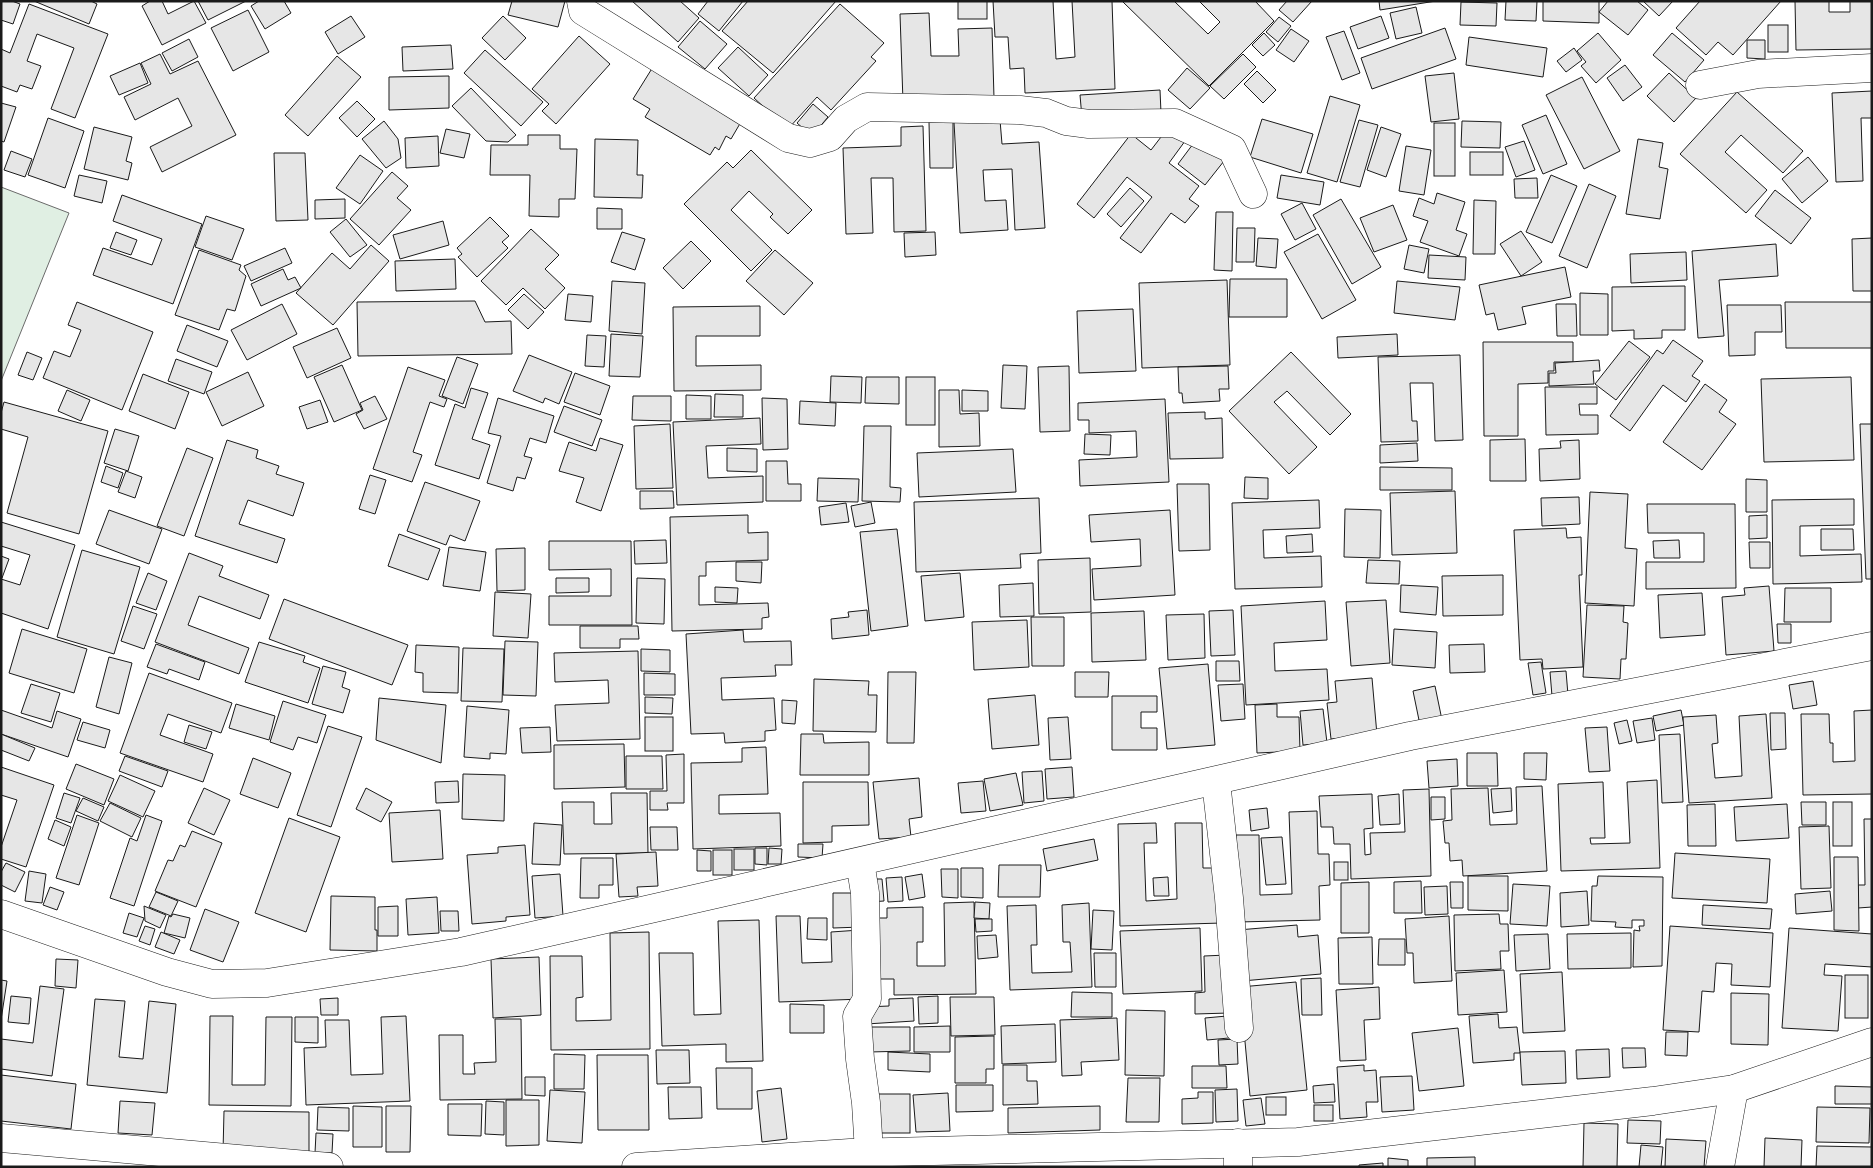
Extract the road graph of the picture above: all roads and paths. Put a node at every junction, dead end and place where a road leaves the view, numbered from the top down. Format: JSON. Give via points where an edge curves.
{"nodes":[{"id":1,"x":581,"y":1,"type":"edge"},
{"id":2,"x":1872,"y":68,"type":"edge"},
{"id":3,"x":1700,"y":85,"type":"dead end"},
{"id":4,"x":1253,"y":194,"type":"dead end"},
{"id":5,"x":1872,"y":646,"type":"edge"},
{"id":6,"x":1216,"y":782,"type":"junction"},
{"id":7,"x":860,"y":862,"type":"junction"},
{"id":8,"x":1,"y":914,"type":"edge"},
{"id":9,"x":1239,"y":1028,"type":"dead end"},
{"id":10,"x":1872,"y":1042,"type":"edge"},
{"id":11,"x":1734,"y":1089,"type":"junction"},
{"id":12,"x":1,"y":1138,"type":"edge"},
{"id":13,"x":869,"y":1152,"type":"junction"},
{"id":14,"x":1238,"y":1155,"type":"edge"},
{"id":15,"x":330,"y":1167,"type":"edge"},
{"id":16,"x":636,"y":1167,"type":"edge"},
{"id":17,"x":1720,"y":1167,"type":"edge"}],
"edges":[{"from":1,"to":4,"type":"street","via":[[583,12],[788,138],[810,143],[830,137],[846,119],[867,107],[1020,110],[1089,124],[1174,123],[1232,149]]},
{"from":2,"to":3,"type":"street","via":[[1758,74]]},
{"from":5,"to":6,"type":"street","via":[[1410,736]]},
{"from":6,"to":7,"type":"street"},
{"from":6,"to":9,"type":"street"},
{"from":7,"to":8,"type":"street","via":[[461,952],[267,983],[212,984],[167,972]]},
{"from":7,"to":13,"type":"street","via":[[865,892],[866,998],[857,1016]]},
{"from":10,"to":11,"type":"street"},
{"from":11,"to":14,"type":"street","via":[[1298,1142]]},
{"from":11,"to":17,"type":"street"},
{"from":12,"to":15,"type":"street"},
{"from":13,"to":14,"type":"street"},
{"from":13,"to":16,"type":"street"}]}
